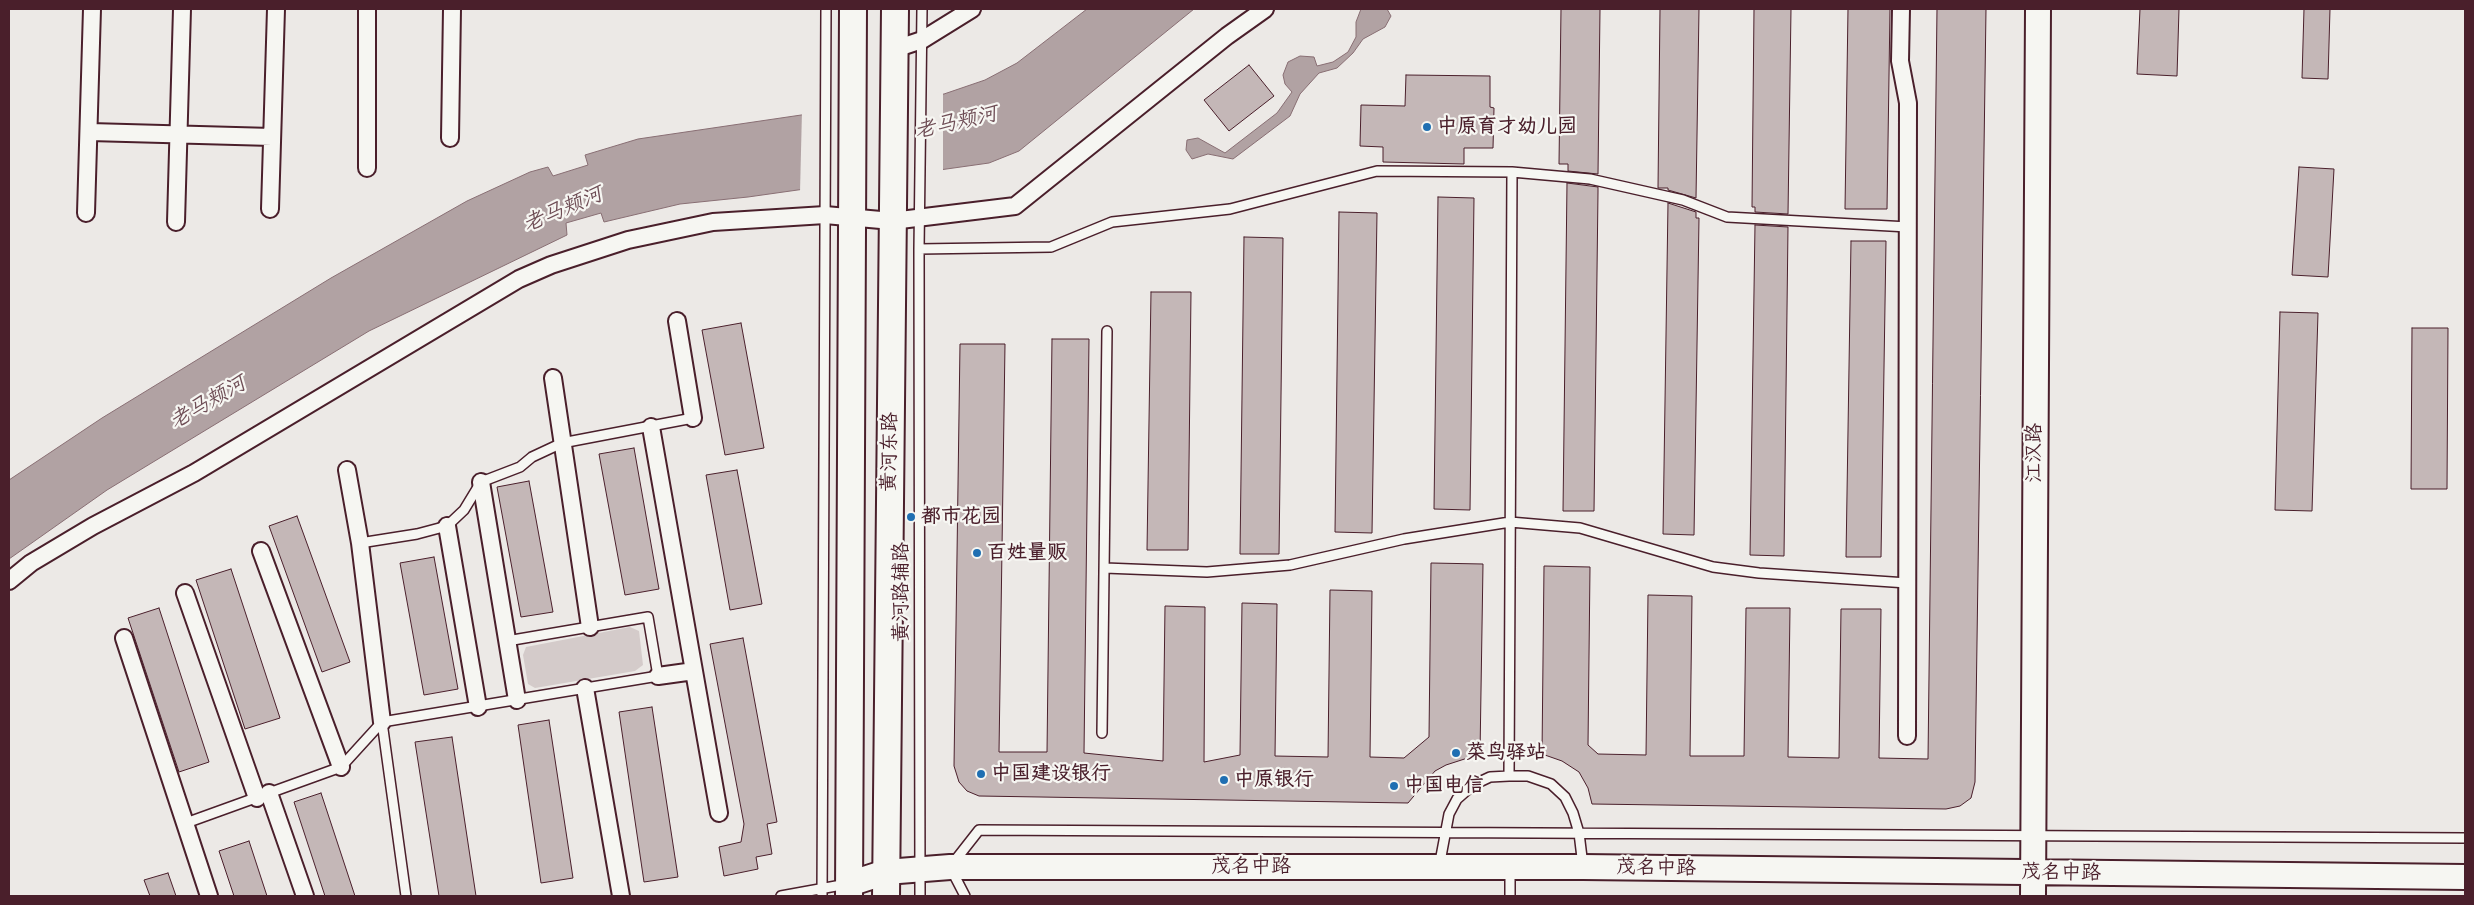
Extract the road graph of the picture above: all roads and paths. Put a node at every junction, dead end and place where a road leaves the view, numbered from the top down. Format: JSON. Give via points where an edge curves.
{"nodes":[{"id":1,"x":92,"y":9,"type":"edge"},
{"id":2,"x":182,"y":9,"type":"edge"},
{"id":3,"x":276,"y":9,"type":"edge"},
{"id":4,"x":367,"y":9,"type":"edge"},
{"id":5,"x":452,"y":9,"type":"edge"},
{"id":6,"x":826,"y":9,"type":"edge"},
{"id":7,"x":853,"y":9,"type":"edge"},
{"id":8,"x":895,"y":9,"type":"edge"},
{"id":9,"x":922,"y":9,"type":"edge"},
{"id":10,"x":972,"y":9,"type":"edge"},
{"id":11,"x":1265,"y":9,"type":"edge"},
{"id":12,"x":1901,"y":9,"type":"edge"},
{"id":13,"x":2038,"y":9,"type":"edge"},
{"id":14,"x":922,"y":40,"type":"junction"},
{"id":15,"x":895,"y":60,"type":"junction"},
{"id":16,"x":90,"y":132,"type":"junction"},
{"id":17,"x":179,"y":135,"type":"junction"},
{"id":18,"x":272,"y":137,"type":"junction"},
{"id":19,"x":450,"y":138,"type":"dead end"},
{"id":20,"x":367,"y":168,"type":"dead end"},
{"id":21,"x":1512,"y":172,"type":"junction"},
{"id":22,"x":825,"y":209,"type":"junction"},
{"id":23,"x":270,"y":210,"type":"dead end"},
{"id":24,"x":852,"y":210,"type":"junction"},
{"id":25,"x":892,"y":211,"type":"junction"},
{"id":26,"x":86,"y":213,"type":"dead end"},
{"id":27,"x":920,"y":219,"type":"junction"},
{"id":28,"x":176,"y":222,"type":"dead end"},
{"id":29,"x":1908,"y":227,"type":"junction"},
{"id":30,"x":919,"y":249,"type":"junction"},
{"id":31,"x":677,"y":321,"type":"dead end"},
{"id":32,"x":1107,"y":331,"type":"dead end"},
{"id":33,"x":553,"y":378,"type":"dead end"},
{"id":34,"x":693,"y":418,"type":"joint"},
{"id":35,"x":651,"y":427,"type":"junction"},
{"id":36,"x":562,"y":443,"type":"junction"},
{"id":37,"x":347,"y":470,"type":"dead end"},
{"id":38,"x":481,"y":482,"type":"junction"},
{"id":39,"x":1510,"y":522,"type":"junction"},
{"id":40,"x":446,"y":526,"type":"junction"},
{"id":41,"x":360,"y":543,"type":"junction"},
{"id":42,"x":261,"y":551,"type":"dead end"},
{"id":43,"x":1105,"y":568,"type":"junction"},
{"id":44,"x":9,"y":580,"type":"edge"},
{"id":45,"x":1907,"y":583,"type":"junction"},
{"id":46,"x":185,"y":593,"type":"dead end"},
{"id":47,"x":590,"y":627,"type":"junction"},
{"id":48,"x":124,"y":638,"type":"dead end"},
{"id":49,"x":507,"y":641,"type":"junction"},
{"id":50,"x":694,"y":671,"type":"junction"},
{"id":51,"x":658,"y":676,"type":"junction"},
{"id":52,"x":585,"y":688,"type":"junction"},
{"id":53,"x":517,"y":700,"type":"junction"},
{"id":54,"x":478,"y":707,"type":"junction"},
{"id":55,"x":382,"y":722,"type":"junction"},
{"id":56,"x":1102,"y":733,"type":"dead end"},
{"id":57,"x":1907,"y":736,"type":"dead end"},
{"id":58,"x":341,"y":767,"type":"junction"},
{"id":59,"x":1509,"y":776,"type":"junction"},
{"id":60,"x":263,"y":795,"type":"junction"},
{"id":61,"x":719,"y":813,"type":"dead end"},
{"id":62,"x":186,"y":823,"type":"junction"},
{"id":63,"x":1445,"y":832,"type":"junction"},
{"id":64,"x":1579,"y":833,"type":"junction"},
{"id":65,"x":2032,"y":835,"type":"junction"},
{"id":66,"x":2465,"y":838,"type":"edge"},
{"id":67,"x":950,"y":867,"type":"junction"},
{"id":68,"x":1439,"y":867,"type":"junction"},
{"id":69,"x":1583,"y":867,"type":"junction"},
{"id":70,"x":1510,"y":868,"type":"junction"},
{"id":71,"x":920,"y":869,"type":"junction"},
{"id":72,"x":2465,"y":877,"type":"edge"},
{"id":73,"x":886,"y":884,"type":"edge"},
{"id":74,"x":2032,"y":885,"type":"edge"},
{"id":75,"x":849,"y":890,"type":"edge"},
{"id":76,"x":822,"y":892,"type":"edge"},
{"id":77,"x":209,"y":896,"type":"edge"},
{"id":78,"x":305,"y":896,"type":"edge"},
{"id":79,"x":406,"y":896,"type":"edge"},
{"id":80,"x":621,"y":896,"type":"edge"},
{"id":81,"x":781,"y":896,"type":"edge"},
{"id":82,"x":920,"y":896,"type":"edge"},
{"id":83,"x":965,"y":896,"type":"edge"},
{"id":84,"x":1510,"y":896,"type":"edge"}],
"edges":[{"from":1,"to":16,"type":"street"},
{"from":2,"to":17,"type":"street"},
{"from":3,"to":18,"type":"street"},
{"from":4,"to":20,"type":"street"},
{"from":5,"to":19,"type":"street"},
{"from":6,"to":22,"type":"lane"},
{"from":7,"to":24,"type":"main road","name":"黄河东路"},
{"from":8,"to":15,"type":"main road","name":"黄河东路"},
{"from":9,"to":14,"type":"lane","name":"黄河路辅路"},
{"from":10,"to":14,"type":"street"},
{"from":11,"to":27,"type":"street","via":[[1014,206]]},
{"from":12,"to":29,"type":"street","via":[[1900,61],[1908,103]]},
{"from":13,"to":65,"type":"street","name":"江汉路"},
{"from":14,"to":15,"type":"street"},
{"from":14,"to":27,"type":"lane","name":"黄河路辅路"},
{"from":15,"to":25,"type":"main road","name":"黄河东路"},
{"from":16,"to":17,"type":"street"},
{"from":16,"to":26,"type":"street"},
{"from":17,"to":18,"type":"street"},
{"from":17,"to":28,"type":"street"},
{"from":18,"to":23,"type":"street"},
{"from":21,"to":29,"type":"lane","via":[[1606,182],[1684,200],[1726,216]]},
{"from":21,"to":30,"type":"lane","via":[[1377,171],[1230,208],[1112,222],[1051,247]]},
{"from":21,"to":39,"type":"lane"},
{"from":22,"to":24,"type":"street"},
{"from":22,"to":44,"type":"street","via":[[712,222],[628,240],[519,278],[194,473],[93,526]]},
{"from":22,"to":76,"type":"lane"},
{"from":24,"to":25,"type":"street"},
{"from":24,"to":75,"type":"main road","name":"黄河东路"},
{"from":25,"to":27,"type":"street"},
{"from":25,"to":73,"type":"main road","name":"黄河东路"},
{"from":27,"to":30,"type":"lane","name":"黄河路辅路"},
{"from":29,"to":45,"type":"street"},
{"from":30,"to":71,"type":"lane","name":"黄河路辅路"},
{"from":31,"to":34,"type":"street"},
{"from":32,"to":43,"type":"lane"},
{"from":33,"to":36,"type":"street"},
{"from":34,"to":35,"type":"lane"},
{"from":35,"to":36,"type":"lane"},
{"from":35,"to":50,"type":"street"},
{"from":36,"to":38,"type":"lane","via":[[532,457],[520,467]]},
{"from":36,"to":47,"type":"street"},
{"from":37,"to":41,"type":"street"},
{"from":38,"to":40,"type":"lane","via":[[464,510]]},
{"from":38,"to":49,"type":"street"},
{"from":39,"to":43,"type":"lane","via":[[1404,539],[1290,565],[1207,572]]},
{"from":39,"to":45,"type":"lane","via":[[1580,528],[1713,567]]},
{"from":39,"to":59,"type":"lane"},
{"from":40,"to":41,"type":"lane"},
{"from":40,"to":54,"type":"street"},
{"from":41,"to":55,"type":"street"},
{"from":42,"to":58,"type":"street"},
{"from":43,"to":56,"type":"lane"},
{"from":45,"to":57,"type":"street"},
{"from":46,"to":60,"type":"street"},
{"from":47,"to":49,"type":"lane"},
{"from":47,"to":51,"type":"lane","via":[[648,617]]},
{"from":48,"to":62,"type":"street"},
{"from":49,"to":53,"type":"street"},
{"from":50,"to":51,"type":"street"},
{"from":50,"to":61,"type":"street"},
{"from":51,"to":52,"type":"lane"},
{"from":52,"to":53,"type":"lane"},
{"from":52,"to":80,"type":"street"},
{"from":53,"to":54,"type":"lane"},
{"from":54,"to":55,"type":"lane"},
{"from":55,"to":58,"type":"lane"},
{"from":55,"to":79,"type":"lane"},
{"from":58,"to":60,"type":"lane"},
{"from":59,"to":63,"type":"lane","via":[[1490,777],[1472,785],[1457,799]]},
{"from":59,"to":64,"type":"lane","via":[[1528,776],[1552,784],[1565,796]]},
{"from":60,"to":62,"type":"lane"},
{"from":60,"to":78,"type":"street"},
{"from":62,"to":77,"type":"street"},
{"from":63,"to":64,"type":"lane"},
{"from":63,"to":67,"type":"lane","via":[[979,830]]},
{"from":63,"to":68,"type":"lane"},
{"from":64,"to":65,"type":"lane"},
{"from":64,"to":69,"type":"lane"},
{"from":65,"to":66,"type":"lane"},
{"from":65,"to":74,"type":"street","name":"江汉路"},
{"from":67,"to":68,"type":"street","name":"茂名中路"},
{"from":67,"to":71,"type":"street","name":"茂名中路"},
{"from":67,"to":83,"type":"lane"},
{"from":68,"to":70,"type":"street","name":"茂名中路"},
{"from":69,"to":70,"type":"street","name":"茂名中路"},
{"from":69,"to":74,"type":"street","name":"茂名中路"},
{"from":70,"to":84,"type":"lane"},
{"from":71,"to":73,"type":"street","name":"茂名中路"},
{"from":71,"to":82,"type":"lane","name":"黄河路辅路"},
{"from":72,"to":74,"type":"street","name":"茂名中路"},
{"from":73,"to":75,"type":"street","name":"茂名中路"},
{"from":75,"to":76,"type":"lane"},
{"from":76,"to":81,"type":"lane"}]}
